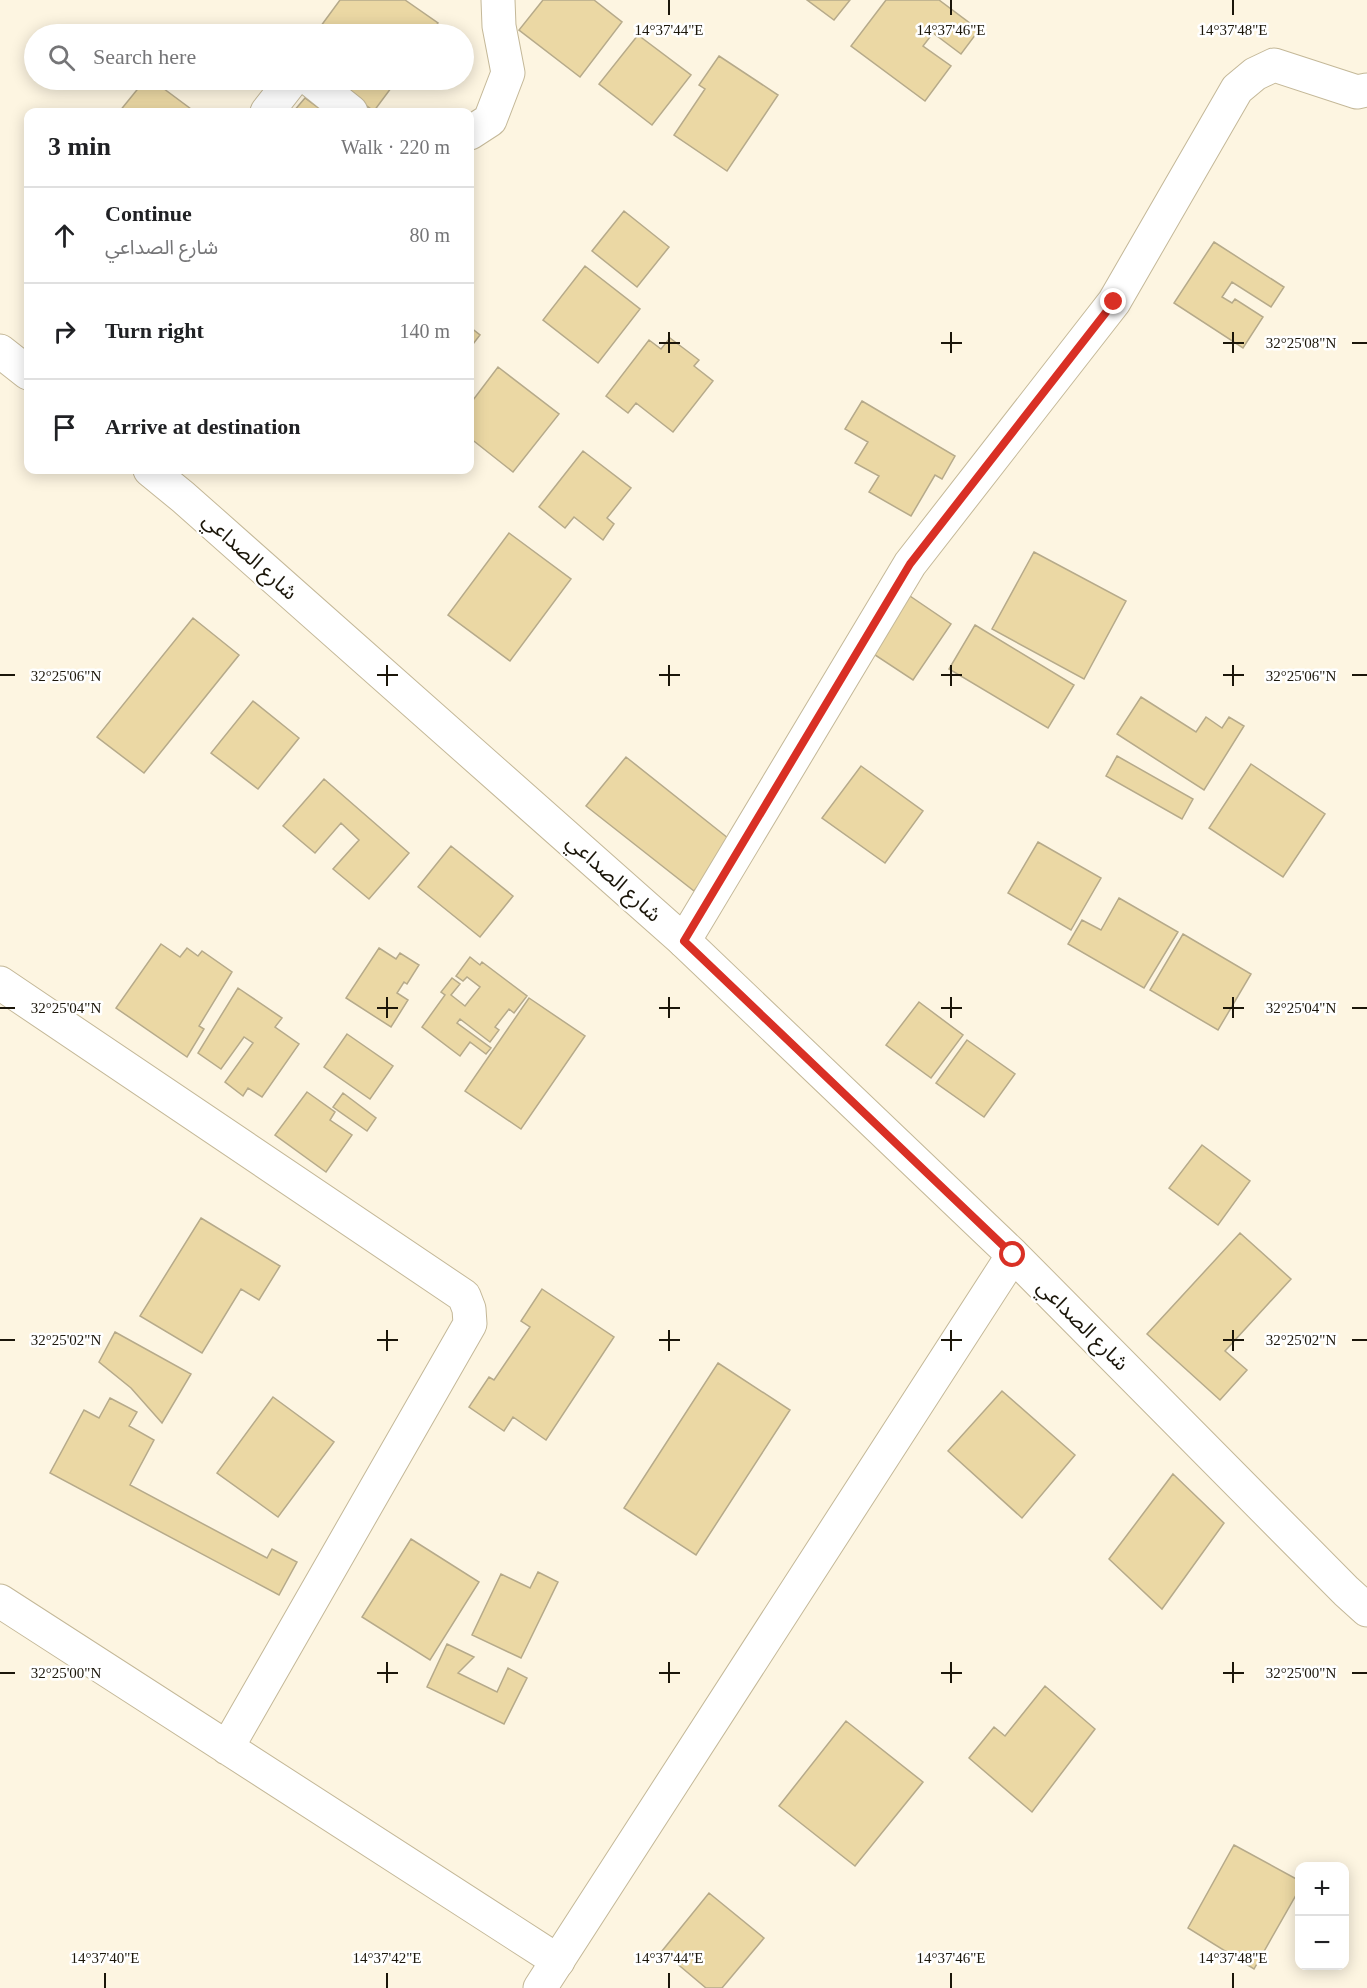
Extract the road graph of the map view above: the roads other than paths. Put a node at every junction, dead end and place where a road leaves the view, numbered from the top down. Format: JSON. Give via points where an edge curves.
{"nodes":[{"id":1,"x":498,"y":0,"type":"edge"},
{"id":2,"x":284,"y":90,"type":"edge"},
{"id":3,"x":324,"y":90,"type":"edge"},
{"id":4,"x":1367,"y":90,"type":"edge"},
{"id":5,"x":270,"y":108,"type":"edge"},
{"id":6,"x":346,"y":108,"type":"edge"},
{"id":7,"x":474,"y":130,"type":"edge"},
{"id":8,"x":0,"y":351,"type":"edge"},
{"id":9,"x":24,"y":370,"type":"edge"},
{"id":10,"x":155,"y":474,"type":"edge"},
{"id":11,"x":684,"y":941,"type":"junction"},
{"id":12,"x":0,"y":983,"type":"edge"},
{"id":13,"x":1013,"y":1255,"type":"junction"},
{"id":14,"x":0,"y":1601,"type":"edge"},
{"id":15,"x":1367,"y":1610,"type":"edge"},
{"id":16,"x":227,"y":1748,"type":"junction"},
{"id":17,"x":549,"y":1975,"type":"edge"}],
"edges":[{"from":1,"to":7,"type":"street","via":[[508,73],[490,120]]},
{"from":2,"to":5,"type":"street"},
{"from":3,"to":6,"type":"street"},
{"from":4,"to":11,"type":"street","via":[[1357,92],[1274,65],[1237,89],[1114,302],[910,564]]},
{"from":8,"to":9,"type":"street"},
{"from":10,"to":11,"type":"street","name":"شارع الصداعي"},
{"from":11,"to":13,"type":"street","name":"شارع الصداعي"},
{"from":12,"to":16,"type":"street","via":[[464,1296],[469,1309],[470,1324]]},
{"from":13,"to":15,"type":"street","name":"شارع الصداعي"},
{"from":13,"to":17,"type":"street"},
{"from":14,"to":16,"type":"street"},
{"from":16,"to":17,"type":"street"}]}
